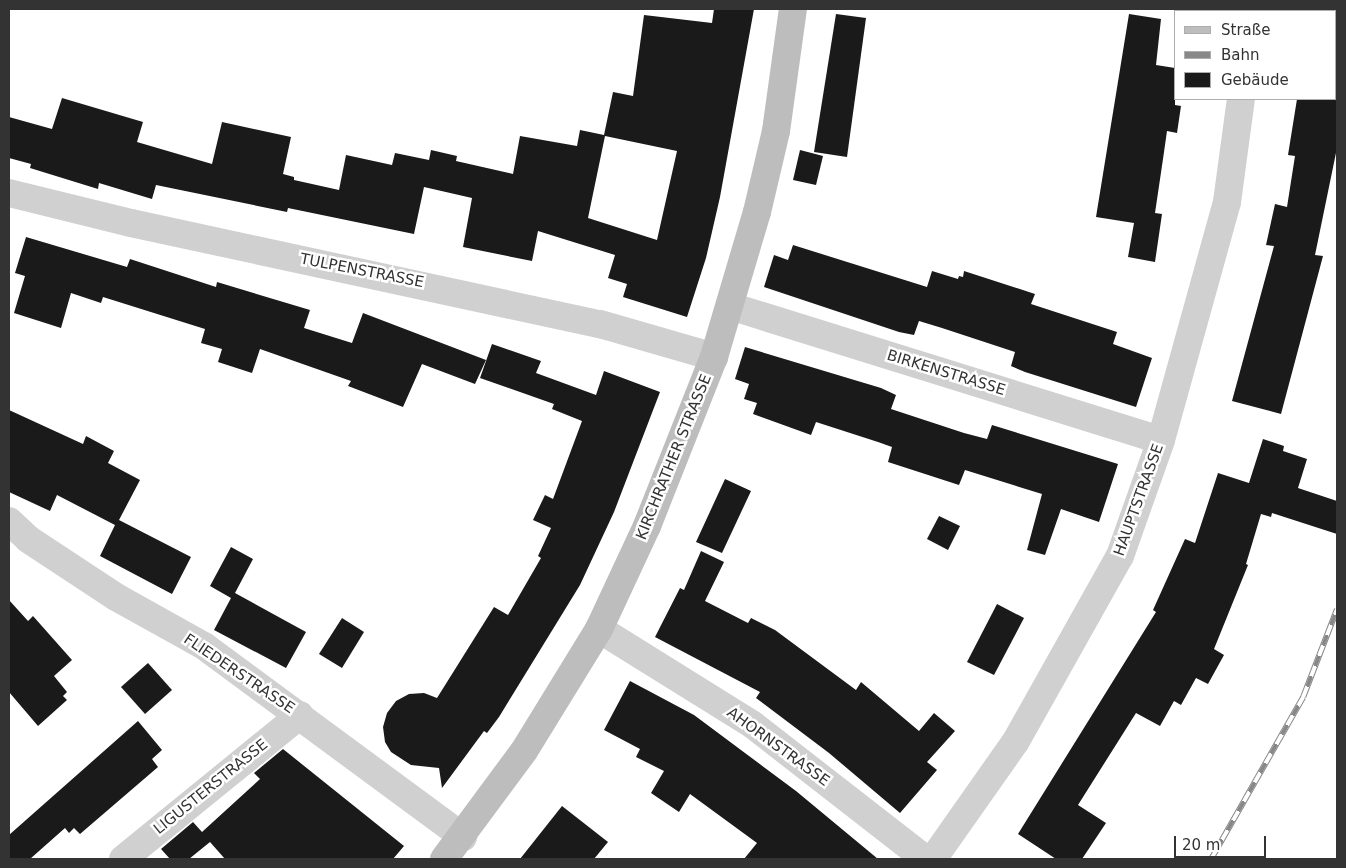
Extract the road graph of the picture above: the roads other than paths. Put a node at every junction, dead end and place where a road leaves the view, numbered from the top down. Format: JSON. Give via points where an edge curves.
{"nodes":[{"id":1,"x":793,"y":9,"type":"edge"},
{"id":2,"x":1241,"y":100,"type":"edge"},
{"id":3,"x":9,"y":193,"type":"edge"},
{"id":4,"x":730,"y":306,"type":"junction"},
{"id":5,"x":714,"y":357,"type":"junction"},
{"id":6,"x":1162,"y":440,"type":"junction"},
{"id":7,"x":9,"y":521,"type":"edge"},
{"id":8,"x":599,"y":629,"type":"junction"},
{"id":9,"x":300,"y":715,"type":"junction"},
{"id":10,"x":463,"y":837,"type":"junction"},
{"id":11,"x":123,"y":859,"type":"edge"},
{"id":12,"x":444,"y":859,"type":"edge"},
{"id":13,"x":925,"y":859,"type":"edge"},
{"id":14,"x":932,"y":859,"type":"edge"}],
"edges":[{"from":1,"to":4,"type":"main road","name":"KIRCHRATHER STRASSE","via":[[776,131]]},
{"from":2,"to":6,"type":"street","name":"HAUPTSTRASSE","via":[[1227,202]]},
{"from":3,"to":5,"type":"street","name":"TULPENSTRASSE","via":[[130,223],[581,319]]},
{"from":4,"to":5,"type":"main road","name":"KIRCHRATHER STRASSE"},
{"from":4,"to":6,"type":"street","name":"BIRKENSTRASSE"},
{"from":5,"to":8,"type":"main road","name":"KIRCHRATHER STRASSE","via":[[647,526]]},
{"from":6,"to":14,"type":"street","name":"HAUPTSTRASSE","via":[[1120,556],[1016,741]]},
{"from":7,"to":9,"type":"street","name":"FLIEDERSTRASSE","via":[[28,539],[116,597],[204,646]]},
{"from":8,"to":10,"type":"main road","name":"KIRCHRATHER STRASSE","via":[[524,751]]},
{"from":8,"to":13,"type":"street","name":"AHORNSTRASSE","via":[[753,725]]},
{"from":9,"to":10,"type":"street","name":"FLIEDERSTRASSE"},
{"from":9,"to":11,"type":"street","name":"LIGUSTERSTRASSE"},
{"from":10,"to":12,"type":"main road","name":"KIRCHRATHER STRASSE"}]}
